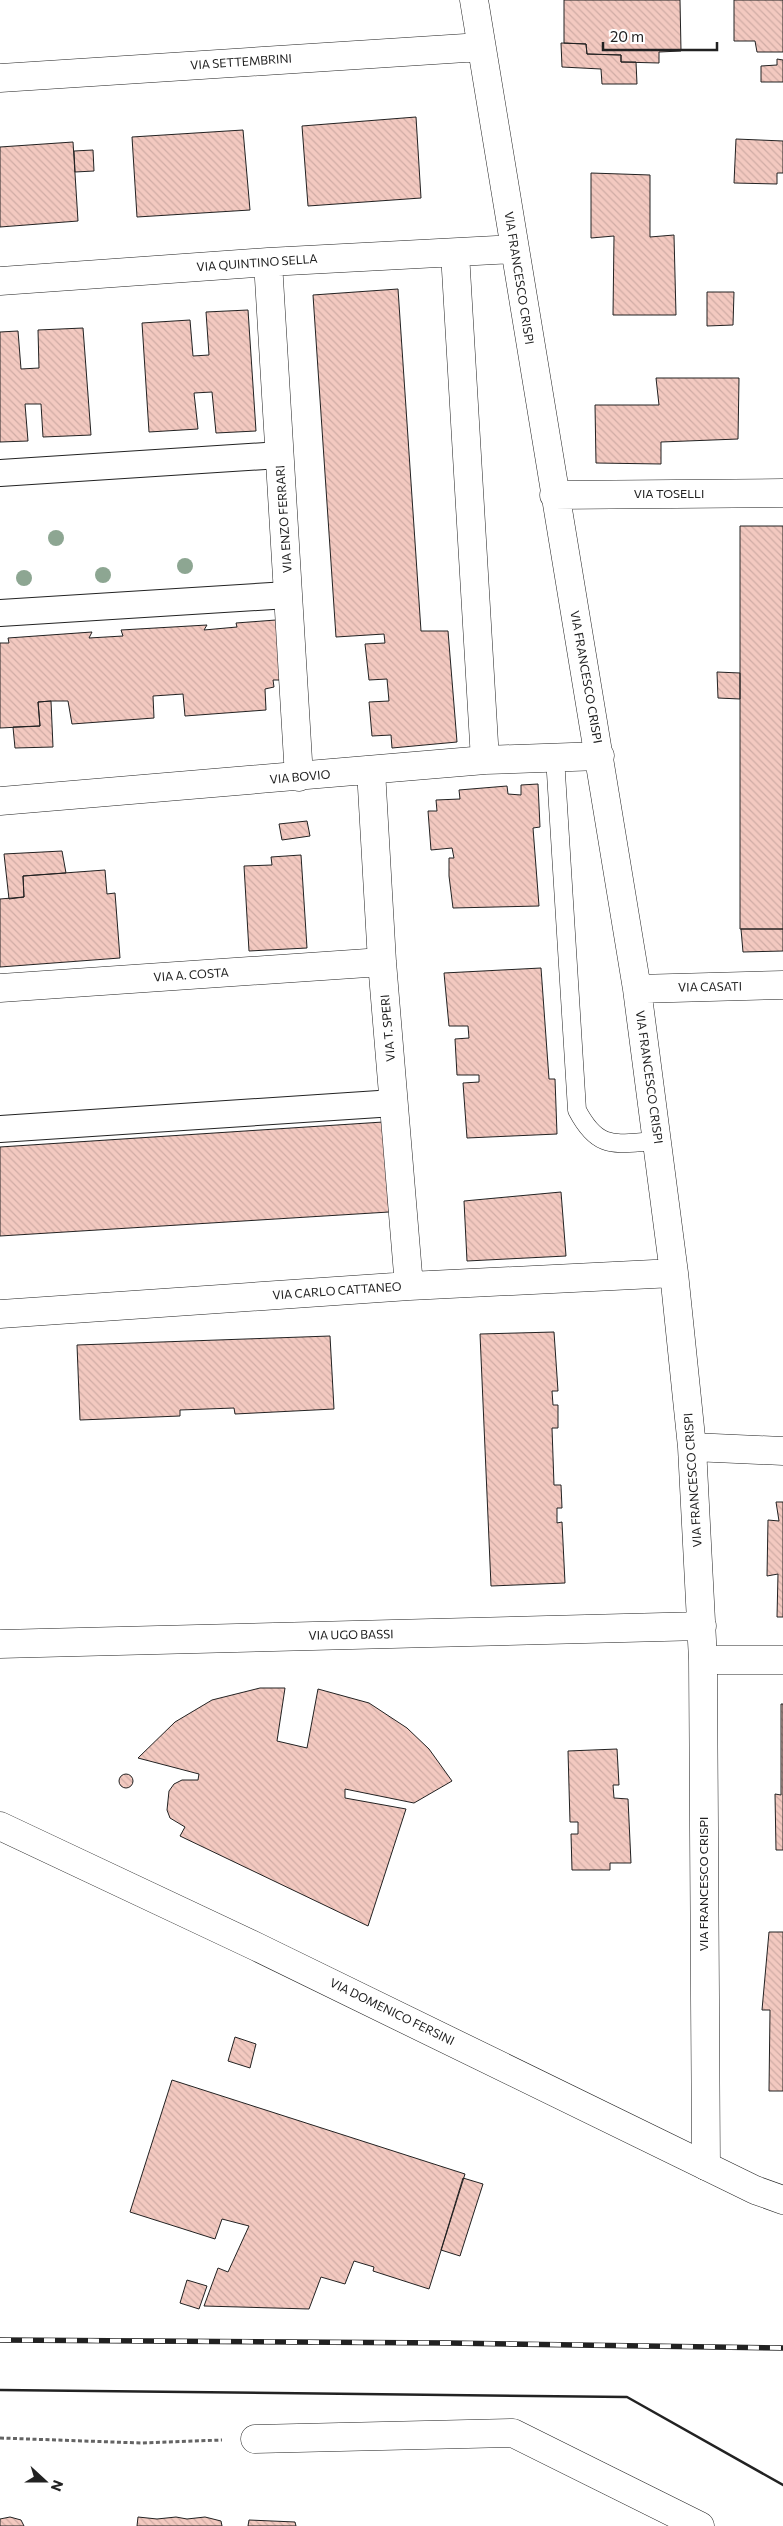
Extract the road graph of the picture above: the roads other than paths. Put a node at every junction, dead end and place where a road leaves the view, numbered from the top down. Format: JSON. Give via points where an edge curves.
{"nodes":[{"id":1,"x":474,"y":0,"type":"edge"},
{"id":2,"x":481,"y":47,"type":"junction"},
{"id":3,"x":0,"y":78,"type":"edge"},
{"id":4,"x":515,"y":249,"type":"junction"},
{"id":5,"x":455,"y":253,"type":"junction"},
{"id":6,"x":268,"y":262,"type":"junction"},
{"id":7,"x":0,"y":281,"type":"edge"},
{"id":8,"x":280,"y":455,"type":"junction"},
{"id":9,"x":0,"y":473,"type":"edge"},
{"id":10,"x":783,"y":493,"type":"edge"},
{"id":11,"x":554,"y":495,"type":"junction"},
{"id":12,"x":288,"y":595,"type":"junction"},
{"id":13,"x":0,"y":613,"type":"edge"},
{"id":14,"x":600,"y":756,"type":"junction"},
{"id":15,"x":555,"y":757,"type":"junction"},
{"id":16,"x":485,"y":760,"type":"junction"},
{"id":17,"x":371,"y":770,"type":"junction"},
{"id":18,"x":299,"y":777,"type":"junction"},
{"id":19,"x":0,"y":801,"type":"edge"},
{"id":20,"x":382,"y":962,"type":"junction"},
{"id":21,"x":783,"y":985,"type":"edge"},
{"id":22,"x":0,"y":988,"type":"edge"},
{"id":23,"x":637,"y":989,"type":"junction"},
{"id":24,"x":394,"y":1103,"type":"junction"},
{"id":25,"x":0,"y":1129,"type":"edge"},
{"id":26,"x":657,"y":1141,"type":"junction"},
{"id":27,"x":674,"y":1273,"type":"junction"},
{"id":28,"x":408,"y":1286,"type":"junction"},
{"id":29,"x":0,"y":1314,"type":"edge"},
{"id":30,"x":692,"y":1448,"type":"junction"},
{"id":31,"x":783,"y":1451,"type":"edge"},
{"id":32,"x":702,"y":1626,"type":"junction"},
{"id":33,"x":0,"y":1644,"type":"edge"},
{"id":34,"x":703,"y":1660,"type":"junction"},
{"id":35,"x":783,"y":1660,"type":"edge"},
{"id":36,"x":0,"y":1826,"type":"edge"},
{"id":37,"x":706,"y":2166,"type":"junction"},
{"id":38,"x":783,"y":2200,"type":"edge"},
{"id":39,"x":255,"y":2439,"type":"road end"},
{"id":40,"x":700,"y":2526,"type":"edge"}],
"edges":[{"from":1,"to":2,"type":"street","name":"VIA FRANCESCO CRISPI"},
{"from":2,"to":3,"type":"street","name":"VIA SETTEMBRINI"},
{"from":2,"to":4,"type":"street","name":"VIA FRANCESCO CRISPI"},
{"from":4,"to":5,"type":"street","name":"VIA QUINTINO SELLA"},
{"from":4,"to":11,"type":"street","name":"VIA FRANCESCO CRISPI"},
{"from":5,"to":6,"type":"street","name":"VIA QUINTINO SELLA"},
{"from":5,"to":16,"type":"street"},
{"from":6,"to":7,"type":"street","name":"VIA QUINTINO SELLA"},
{"from":6,"to":8,"type":"street","name":"VIA ENZO FERRARI"},
{"from":8,"to":9,"type":"street"},
{"from":8,"to":12,"type":"street","name":"VIA ENZO FERRARI"},
{"from":10,"to":11,"type":"street","name":"VIA TOSELLI"},
{"from":11,"to":14,"type":"street","name":"VIA FRANCESCO CRISPI"},
{"from":12,"to":13,"type":"street"},
{"from":12,"to":18,"type":"street","name":"VIA ENZO FERRARI"},
{"from":14,"to":15,"type":"street","name":"VIA BOVIO"},
{"from":14,"to":23,"type":"street","name":"VIA FRANCESCO CRISPI"},
{"from":15,"to":16,"type":"street","name":"VIA BOVIO"},
{"from":15,"to":26,"type":"lane","via":[[577,1110],[586,1129],[606,1144]]},
{"from":16,"to":17,"type":"street","name":"VIA BOVIO"},
{"from":17,"to":18,"type":"street","name":"VIA BOVIO"},
{"from":17,"to":20,"type":"street","name":"VIA T. SPERI"},
{"from":18,"to":19,"type":"street","name":"VIA BOVIO"},
{"from":20,"to":22,"type":"street","name":"VIA A. COSTA"},
{"from":20,"to":24,"type":"street","name":"VIA T. SPERI"},
{"from":21,"to":23,"type":"street","name":"VIA CASATI"},
{"from":23,"to":26,"type":"street","name":"VIA FRANCESCO CRISPI"},
{"from":24,"to":25,"type":"street"},
{"from":24,"to":28,"type":"street","name":"VIA T. SPERI"},
{"from":26,"to":27,"type":"street","name":"VIA FRANCESCO CRISPI"},
{"from":27,"to":28,"type":"street","name":"VIA CARLO CATTANEO"},
{"from":27,"to":30,"type":"street","name":"VIA FRANCESCO CRISPI"},
{"from":28,"to":29,"type":"street","name":"VIA CARLO CATTANEO"},
{"from":30,"to":31,"type":"street"},
{"from":30,"to":32,"type":"street","name":"VIA FRANCESCO CRISPI"},
{"from":32,"to":33,"type":"street","name":"VIA UGO BASSI"},
{"from":32,"to":34,"type":"street","name":"VIA FRANCESCO CRISPI"},
{"from":34,"to":35,"type":"street"},
{"from":34,"to":37,"type":"street","name":"VIA FRANCESCO CRISPI"},
{"from":36,"to":37,"type":"street","name":"VIA DOMENICO FERSINI","via":[[257,1946]]},
{"from":37,"to":38,"type":"street","name":"VIA DOMENICO FERSINI"},
{"from":39,"to":40,"type":"street","via":[[513,2433]]}]}
